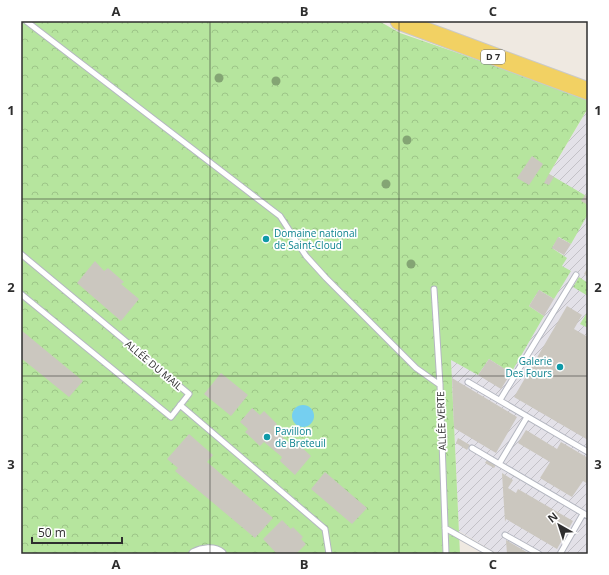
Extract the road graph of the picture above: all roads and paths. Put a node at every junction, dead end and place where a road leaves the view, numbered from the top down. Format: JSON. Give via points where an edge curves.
{"nodes":[{"id":1,"x":26,"y":21,"type":"edge"},
{"id":2,"x":400,"y":21,"type":"edge"},
{"id":3,"x":588,"y":91,"type":"edge"},
{"id":4,"x":21,"y":254,"type":"edge"},
{"id":5,"x":576,"y":275,"type":"dead end"},
{"id":6,"x":434,"y":289,"type":"dead end"},
{"id":7,"x":21,"y":294,"type":"edge"},
{"id":8,"x":468,"y":382,"type":"dead end"},
{"id":9,"x":440,"y":385,"type":"junction"},
{"id":10,"x":500,"y":400,"type":"junction"},
{"id":11,"x":180,"y":405,"type":"junction"},
{"id":12,"x":527,"y":417,"type":"junction"},
{"id":13,"x":472,"y":448,"type":"dead end"},
{"id":14,"x":588,"y":452,"type":"edge"},
{"id":15,"x":499,"y":464,"type":"junction"},
{"id":16,"x":586,"y":515,"type":"edge"},
{"id":17,"x":445,"y":528,"type":"junction"},
{"id":18,"x":505,"y":535,"type":"dead end"},
{"id":19,"x":194,"y":554,"type":"edge"},
{"id":20,"x":221,"y":554,"type":"edge"},
{"id":21,"x":329,"y":554,"type":"edge"},
{"id":22,"x":446,"y":554,"type":"edge"},
{"id":23,"x":491,"y":554,"type":"edge"},
{"id":24,"x":539,"y":554,"type":"edge"},
{"id":25,"x":560,"y":554,"type":"edge"}],
"edges":[{"from":1,"to":9,"type":"lane","via":[[280,216],[306,256],[326,278],[416,368]]},
{"from":2,"to":3,"type":"main road","number":"D 7"},
{"from":4,"to":11,"type":"lane","name":"ALLÉE DU MAIL","via":[[189,394]]},
{"from":5,"to":10,"type":"lane"},
{"from":6,"to":9,"type":"lane","name":"ALLÉE VERTE"},
{"from":7,"to":11,"type":"lane","name":"ALLÉE DU MAIL","via":[[171,417]]},
{"from":8,"to":10,"type":"lane"},
{"from":9,"to":17,"type":"lane","name":"ALLÉE VERTE"},
{"from":10,"to":12,"type":"lane"},
{"from":11,"to":21,"type":"lane","via":[[325,529]]},
{"from":12,"to":14,"type":"lane"},
{"from":12,"to":15,"type":"lane"},
{"from":13,"to":15,"type":"lane"},
{"from":15,"to":16,"type":"lane"},
{"from":16,"to":25,"type":"lane"},
{"from":17,"to":22,"type":"lane","name":"ALLÉE VERTE"},
{"from":17,"to":23,"type":"lane"},
{"from":18,"to":24,"type":"lane"},
{"from":19,"to":20,"type":"street","via":[[201,550]]}]}
